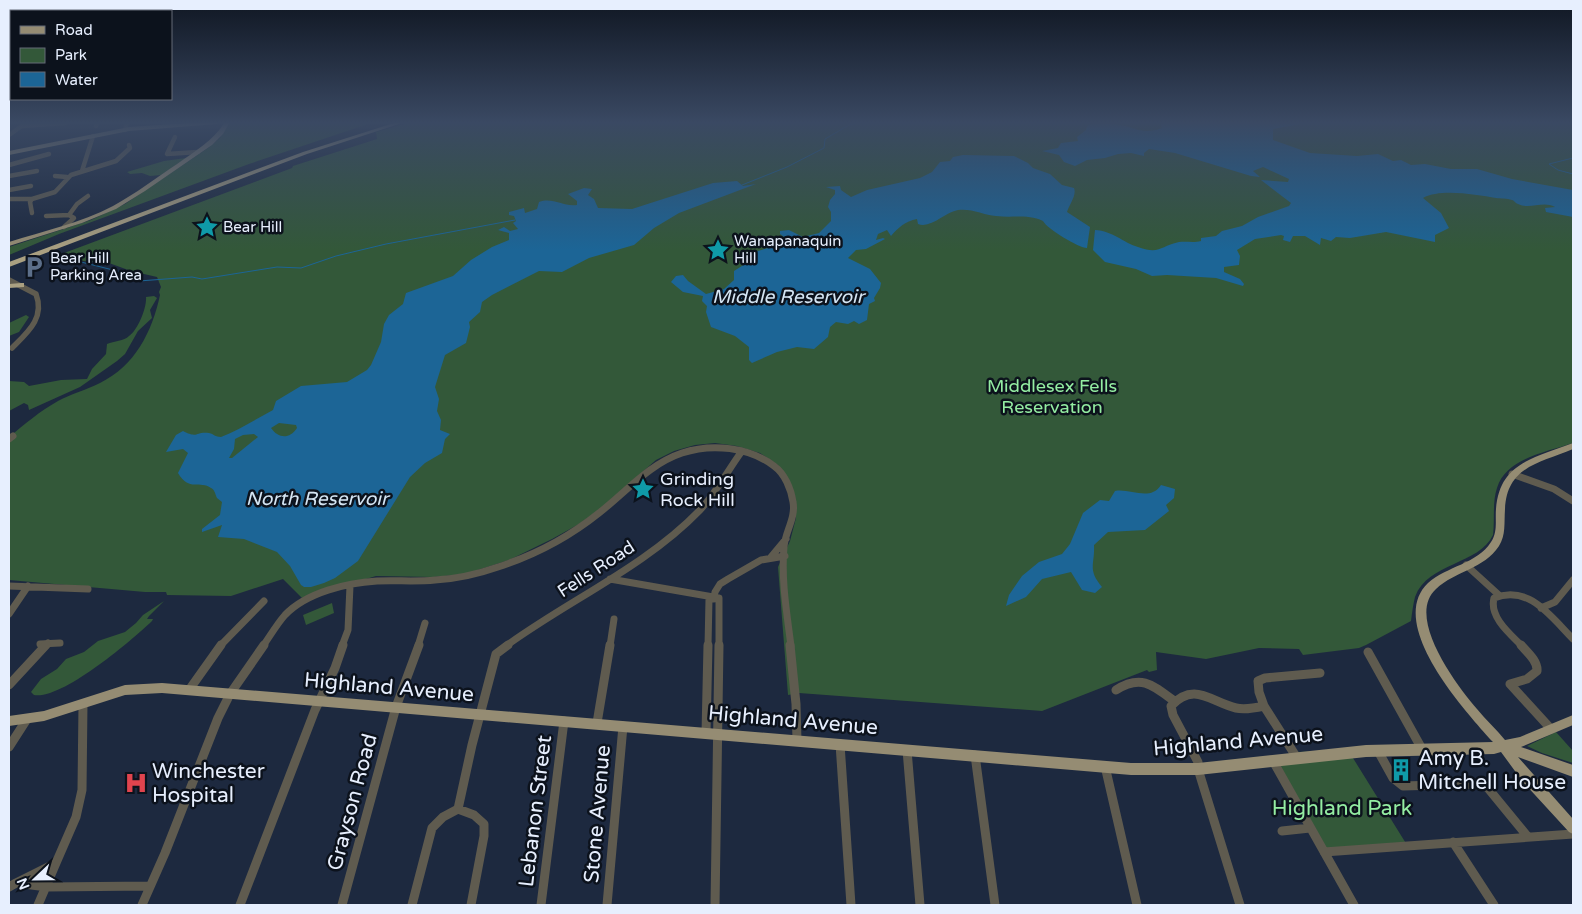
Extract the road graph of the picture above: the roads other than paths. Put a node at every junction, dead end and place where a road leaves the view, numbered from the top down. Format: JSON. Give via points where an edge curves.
{"nodes":[{"id":1,"x":84,"y":165,"type":"edge"},
{"id":2,"x":109,"y":165,"type":"edge"},
{"id":3,"x":180,"y":165,"type":"edge"},
{"id":4,"x":259,"y":165,"type":"edge"},
{"id":5,"x":274,"y":165,"type":"edge"},
{"id":6,"x":37,"y":171,"type":"dead end"},
{"id":7,"x":82,"y":171,"type":"junction"},
{"id":8,"x":9,"y":176,"type":"edge"},
{"id":9,"x":55,"y":176,"type":"dead end"},
{"id":10,"x":68,"y":177,"type":"junction"},
{"id":11,"x":31,"y":186,"type":"dead end"},
{"id":12,"x":9,"y":190,"type":"edge"},
{"id":13,"x":88,"y":196,"type":"dead end"},
{"id":14,"x":9,"y":199,"type":"edge"},
{"id":15,"x":32,"y":199,"type":"junction"},
{"id":16,"x":32,"y":213,"type":"dead end"},
{"id":17,"x":69,"y":215,"type":"junction"},
{"id":18,"x":46,"y":216,"type":"dead end"},
{"id":19,"x":64,"y":227,"type":"junction"},
{"id":20,"x":9,"y":244,"type":"edge"},
{"id":21,"x":9,"y":259,"type":"edge"},
{"id":22,"x":9,"y":265,"type":"edge"},
{"id":23,"x":9,"y":280,"type":"edge"},
{"id":24,"x":9,"y":286,"type":"edge"},
{"id":25,"x":21,"y":286,"type":"junction"},
{"id":26,"x":12,"y":348,"type":"dead end"},
{"id":27,"x":1573,"y":446,"type":"edge"},
{"id":28,"x":742,"y":451,"type":"junction"},
{"id":29,"x":1512,"y":474,"type":"junction"},
{"id":30,"x":1573,"y":501,"type":"edge"},
{"id":31,"x":786,"y":539,"type":"junction"},
{"id":32,"x":785,"y":556,"type":"junction"},
{"id":33,"x":771,"y":557,"type":"junction"},
{"id":34,"x":1466,"y":565,"type":"junction"},
{"id":35,"x":610,"y":579,"type":"junction"},
{"id":36,"x":1573,"y":580,"type":"edge"},
{"id":37,"x":9,"y":586,"type":"edge"},
{"id":38,"x":28,"y":586,"type":"junction"},
{"id":39,"x":350,"y":586,"type":"junction"},
{"id":40,"x":88,"y":589,"type":"dead end"},
{"id":41,"x":1500,"y":596,"type":"junction"},
{"id":42,"x":714,"y":599,"type":"junction"},
{"id":43,"x":264,"y":601,"type":"dead end"},
{"id":44,"x":1541,"y":608,"type":"junction"},
{"id":45,"x":9,"y":614,"type":"edge"},
{"id":46,"x":614,"y":619,"type":"dead end"},
{"id":47,"x":425,"y":623,"type":"dead end"},
{"id":48,"x":1573,"y":639,"type":"edge"},
{"id":49,"x":60,"y":643,"type":"dead end"},
{"id":50,"x":1368,"y":652,"type":"dead end"},
{"id":51,"x":1320,"y":673,"type":"dead end"},
{"id":52,"x":9,"y":685,"type":"edge"},
{"id":53,"x":189,"y":690,"type":"junction"},
{"id":54,"x":1116,"y":690,"type":"dead end"},
{"id":55,"x":230,"y":694,"type":"junction"},
{"id":56,"x":320,"y":701,"type":"junction"},
{"id":57,"x":1174,"y":701,"type":"junction"},
{"id":58,"x":83,"y":704,"type":"junction"},
{"id":59,"x":1264,"y":706,"type":"junction"},
{"id":60,"x":396,"y":707,"type":"junction"},
{"id":61,"x":480,"y":715,"type":"junction"},
{"id":62,"x":27,"y":719,"type":"junction"},
{"id":63,"x":1573,"y":720,"type":"edge"},
{"id":64,"x":9,"y":721,"type":"edge"},
{"id":65,"x":564,"y":721,"type":"junction"},
{"id":66,"x":597,"y":724,"type":"junction"},
{"id":67,"x":623,"y":726,"type":"junction"},
{"id":68,"x":1551,"y":729,"type":"junction"},
{"id":69,"x":712,"y":734,"type":"junction"},
{"id":70,"x":797,"y":741,"type":"junction"},
{"id":71,"x":840,"y":744,"type":"junction"},
{"id":72,"x":1504,"y":746,"type":"junction"},
{"id":73,"x":9,"y":747,"type":"edge"},
{"id":74,"x":1422,"y":749,"type":"junction"},
{"id":75,"x":907,"y":750,"type":"junction"},
{"id":76,"x":1378,"y":750,"type":"junction"},
{"id":77,"x":975,"y":755,"type":"junction"},
{"id":78,"x":1297,"y":758,"type":"junction"},
{"id":79,"x":1272,"y":761,"type":"junction"},
{"id":80,"x":1106,"y":766,"type":"junction"},
{"id":81,"x":1198,"y":769,"type":"junction"},
{"id":82,"x":1573,"y":771,"type":"edge"},
{"id":83,"x":458,"y":809,"type":"junction"},
{"id":84,"x":1310,"y":828,"type":"junction"},
{"id":85,"x":1573,"y":828,"type":"edge"},
{"id":86,"x":1282,"y":831,"type":"dead end"},
{"id":87,"x":1573,"y":834,"type":"edge"},
{"id":88,"x":1528,"y":837,"type":"junction"},
{"id":89,"x":1453,"y":842,"type":"junction"},
{"id":90,"x":1324,"y":852,"type":"junction"},
{"id":91,"x":56,"y":863,"type":"junction"},
{"id":92,"x":12,"y":885,"type":"edge"},
{"id":93,"x":150,"y":886,"type":"junction"},
{"id":94,"x":47,"y":887,"type":"junction"},
{"id":95,"x":38,"y":905,"type":"edge"},
{"id":96,"x":142,"y":905,"type":"edge"},
{"id":97,"x":240,"y":905,"type":"edge"},
{"id":98,"x":342,"y":905,"type":"edge"},
{"id":99,"x":412,"y":905,"type":"edge"},
{"id":100,"x":471,"y":905,"type":"edge"},
{"id":101,"x":541,"y":905,"type":"edge"},
{"id":102,"x":607,"y":905,"type":"edge"},
{"id":103,"x":714,"y":905,"type":"edge"},
{"id":104,"x":851,"y":905,"type":"edge"},
{"id":105,"x":920,"y":905,"type":"edge"},
{"id":106,"x":995,"y":905,"type":"edge"},
{"id":107,"x":1137,"y":905,"type":"edge"},
{"id":108,"x":1240,"y":905,"type":"edge"},
{"id":109,"x":1354,"y":905,"type":"edge"},
{"id":110,"x":1494,"y":905,"type":"edge"}],
"edges":[{"from":1,"to":7,"type":"street"},
{"from":2,"to":7,"type":"street"},
{"from":3,"to":19,"type":"main road","via":[[125,202]]},
{"from":4,"to":21,"type":"highway"},
{"from":5,"to":22,"type":"highway"},
{"from":6,"to":8,"type":"street"},
{"from":7,"to":10,"type":"street"},
{"from":9,"to":10,"type":"street"},
{"from":10,"to":15,"type":"street","via":[[56,191]]},
{"from":11,"to":12,"type":"street"},
{"from":13,"to":17,"type":"street"},
{"from":14,"to":15,"type":"street"},
{"from":15,"to":16,"type":"street"},
{"from":17,"to":18,"type":"street"},
{"from":17,"to":19,"type":"street","via":[[74,218]]},
{"from":19,"to":20,"type":"main road"},
{"from":23,"to":25,"type":"street"},
{"from":24,"to":25,"type":"highway"},
{"from":25,"to":26,"type":"street","via":[[36,294],[39,318]]},
{"from":27,"to":29,"type":"main road","via":[[1525,464]]},
{"from":28,"to":31,"type":"street","via":[[758,455],[772,464],[789,486],[794,510]]},
{"from":28,"to":35,"type":"street","name":"Fells Road","via":[[701,509],[659,545]]},
{"from":28,"to":39,"type":"street","via":[[723,447],[703,448],[668,459],[652,468],[611,504],[568,535],[536,553],[497,568],[425,581],[376,581]]},
{"from":29,"to":30,"type":"street","via":[[1550,487]]},
{"from":29,"to":34,"type":"main road","via":[[1502,493],[1500,532],[1496,543],[1487,554]]},
{"from":31,"to":32,"type":"street"},
{"from":31,"to":33,"type":"street"},
{"from":32,"to":33,"type":"street"},
{"from":32,"to":70,"type":"street","via":[[785,592],[798,717]]},
{"from":33,"to":42,"type":"street","via":[[720,584]]},
{"from":34,"to":41,"type":"street"},
{"from":34,"to":72,"type":"main road","via":[[1441,579],[1427,592],[1421,605],[1422,624],[1428,642],[1459,694]]},
{"from":35,"to":42,"type":"street"},
{"from":35,"to":61,"type":"street","name":"Fells Road","via":[[496,654]]},
{"from":36,"to":44,"type":"street","via":[[1567,584],[1558,602]]},
{"from":37,"to":38,"type":"street"},
{"from":38,"to":40,"type":"street"},
{"from":38,"to":45,"type":"street"},
{"from":39,"to":55,"type":"street","via":[[314,597],[284,615]]},
{"from":39,"to":56,"type":"street","via":[[348,630]]},
{"from":41,"to":44,"type":"street","via":[[1523,596]]},
{"from":41,"to":68,"type":"street","via":[[1492,604],[1494,613],[1538,667],[1534,674],[1510,684]]},
{"from":42,"to":69,"type":"street","via":[[709,599]]},
{"from":43,"to":53,"type":"street","via":[[223,641]]},
{"from":44,"to":48,"type":"street"},
{"from":46,"to":66,"type":"street"},
{"from":47,"to":60,"type":"street","name":"Grayson Road"},
{"from":49,"to":52,"type":"street","via":[[44,644]]},
{"from":50,"to":74,"type":"street"},
{"from":51,"to":59,"type":"street","via":[[1258,681]]},
{"from":53,"to":55,"type":"main road","name":"Highland Avenue"},
{"from":53,"to":58,"type":"main road","name":"Highland Avenue","via":[[133,689]]},
{"from":54,"to":57,"type":"street","via":[[1134,681],[1146,682]]},
{"from":55,"to":56,"type":"main road","name":"Highland Avenue"},
{"from":55,"to":93,"type":"street"},
{"from":56,"to":60,"type":"main road","name":"Highland Avenue"},
{"from":56,"to":97,"type":"street"},
{"from":57,"to":59,"type":"street","via":[[1187,694],[1202,694],[1235,708]]},
{"from":57,"to":81,"type":"street","via":[[1171,706],[1173,715],[1198,762]]},
{"from":58,"to":62,"type":"main road","name":"Highland Avenue"},
{"from":58,"to":91,"type":"street","via":[[81,801]]},
{"from":59,"to":78,"type":"street"},
{"from":60,"to":61,"type":"main road","name":"Highland Avenue"},
{"from":60,"to":98,"type":"street","name":"Grayson Road"},
{"from":61,"to":65,"type":"main road","name":"Highland Avenue"},
{"from":61,"to":83,"type":"street","name":"Fells Road"},
{"from":62,"to":64,"type":"main road","name":"Highland Avenue"},
{"from":62,"to":73,"type":"street"},
{"from":63,"to":68,"type":"main road","name":"Highland Avenue"},
{"from":65,"to":66,"type":"main road","name":"Highland Avenue"},
{"from":65,"to":101,"type":"street","name":"Lebanon Street"},
{"from":66,"to":67,"type":"main road","name":"Highland Avenue"},
{"from":67,"to":69,"type":"main road","name":"Highland Avenue"},
{"from":67,"to":102,"type":"street","name":"Stone Avenue"},
{"from":68,"to":72,"type":"main road","name":"Highland Avenue"},
{"from":69,"to":70,"type":"main road","name":"Highland Avenue"},
{"from":69,"to":103,"type":"street"},
{"from":70,"to":71,"type":"main road","name":"Highland Avenue"},
{"from":71,"to":75,"type":"main road","name":"Highland Avenue"},
{"from":71,"to":104,"type":"street"},
{"from":72,"to":74,"type":"main road","name":"Highland Avenue"},
{"from":72,"to":82,"type":"main road"},
{"from":72,"to":85,"type":"main road","via":[[1514,762]]},
{"from":74,"to":76,"type":"main road","name":"Highland Avenue"},
{"from":75,"to":77,"type":"main road","name":"Highland Avenue"},
{"from":75,"to":105,"type":"street"},
{"from":76,"to":78,"type":"main road","name":"Highland Avenue"},
{"from":76,"to":88,"type":"street","via":[[1394,778],[1403,786],[1474,784],[1487,787]]},
{"from":77,"to":80,"type":"main road","name":"Highland Avenue"},
{"from":77,"to":106,"type":"street"},
{"from":78,"to":79,"type":"main road","name":"Highland Avenue"},
{"from":79,"to":81,"type":"main road","name":"Highland Avenue"},
{"from":79,"to":84,"type":"street"},
{"from":80,"to":81,"type":"main road","name":"Highland Avenue"},
{"from":80,"to":107,"type":"street"},
{"from":81,"to":108,"type":"street"},
{"from":83,"to":99,"type":"street","via":[[432,828]]},
{"from":83,"to":100,"type":"street","via":[[474,815],[484,824]]},
{"from":84,"to":86,"type":"street"},
{"from":84,"to":90,"type":"street"},
{"from":87,"to":88,"type":"street"},
{"from":88,"to":89,"type":"street"},
{"from":89,"to":90,"type":"street"},
{"from":89,"to":110,"type":"street"},
{"from":90,"to":109,"type":"street"},
{"from":91,"to":92,"type":"street"},
{"from":91,"to":94,"type":"street"},
{"from":92,"to":94,"type":"street"},
{"from":93,"to":94,"type":"street"},
{"from":93,"to":96,"type":"street"},
{"from":94,"to":95,"type":"street"}]}
